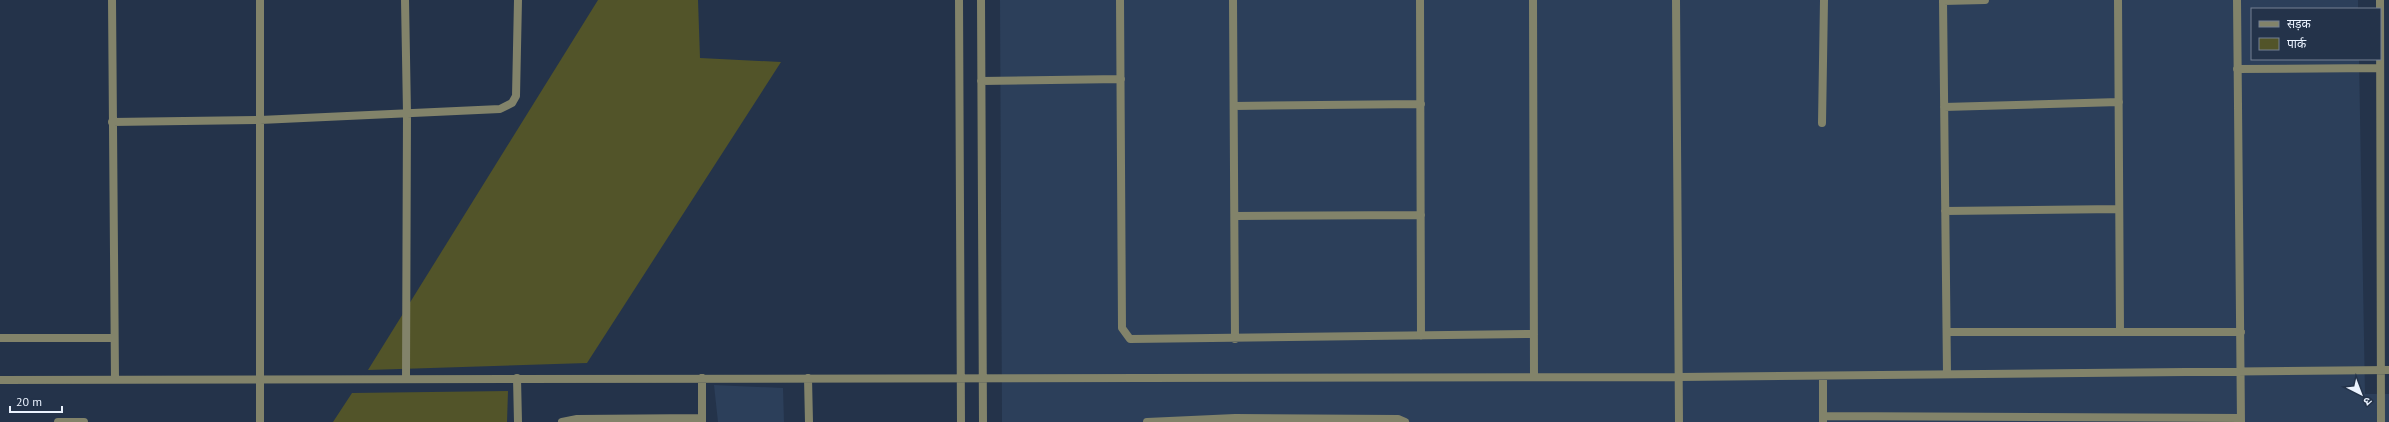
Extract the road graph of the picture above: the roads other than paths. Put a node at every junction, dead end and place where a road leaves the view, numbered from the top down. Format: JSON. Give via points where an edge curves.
{"nodes":[{"id":1,"x":112,"y":0,"type":"edge"},
{"id":2,"x":260,"y":0,"type":"edge"},
{"id":3,"x":404,"y":0,"type":"edge"},
{"id":4,"x":518,"y":0,"type":"edge"},
{"id":5,"x":959,"y":0,"type":"edge"},
{"id":6,"x":981,"y":0,"type":"edge"},
{"id":7,"x":1120,"y":0,"type":"edge"},
{"id":8,"x":1234,"y":0,"type":"edge"},
{"id":9,"x":1420,"y":0,"type":"edge"},
{"id":10,"x":1533,"y":0,"type":"edge"},
{"id":11,"x":1676,"y":0,"type":"edge"},
{"id":12,"x":1824,"y":0,"type":"edge"},
{"id":13,"x":1943,"y":0,"type":"edge"},
{"id":14,"x":1985,"y":0,"type":"edge"},
{"id":15,"x":2118,"y":0,"type":"edge"},
{"id":16,"x":2237,"y":0,"type":"edge"},
{"id":17,"x":2380,"y":60,"type":"edge"},
{"id":18,"x":2380,"y":68,"type":"junction"},
{"id":19,"x":2237,"y":69,"type":"junction"},
{"id":20,"x":1121,"y":80,"type":"junction"},
{"id":21,"x":981,"y":81,"type":"junction"},
{"id":22,"x":2119,"y":102,"type":"junction"},
{"id":23,"x":1420,"y":104,"type":"junction"},
{"id":24,"x":1234,"y":106,"type":"junction"},
{"id":25,"x":1944,"y":107,"type":"junction"},
{"id":26,"x":407,"y":113,"type":"junction"},
{"id":27,"x":260,"y":120,"type":"junction"},
{"id":28,"x":112,"y":122,"type":"junction"},
{"id":29,"x":1822,"y":123,"type":"dead end"},
{"id":30,"x":2119,"y":209,"type":"junction"},
{"id":31,"x":1946,"y":211,"type":"junction"},
{"id":32,"x":1421,"y":215,"type":"junction"},
{"id":33,"x":1235,"y":216,"type":"junction"},
{"id":34,"x":1947,"y":332,"type":"junction"},
{"id":35,"x":2120,"y":332,"type":"junction"},
{"id":36,"x":2241,"y":332,"type":"junction"},
{"id":37,"x":1534,"y":334,"type":"junction"},
{"id":38,"x":1421,"y":336,"type":"junction"},
{"id":39,"x":0,"y":338,"type":"edge"},
{"id":40,"x":114,"y":338,"type":"junction"},
{"id":41,"x":1236,"y":338,"type":"junction"},
{"id":42,"x":2385,"y":370,"type":"edge"},
{"id":43,"x":2241,"y":371,"type":"junction"},
{"id":44,"x":1947,"y":374,"type":"junction"},
{"id":45,"x":1823,"y":376,"type":"junction"},
{"id":46,"x":1534,"y":377,"type":"junction"},
{"id":47,"x":1679,"y":377,"type":"junction"},
{"id":48,"x":406,"y":378,"type":"junction"},
{"id":49,"x":517,"y":378,"type":"junction"},
{"id":50,"x":702,"y":378,"type":"junction"},
{"id":51,"x":808,"y":378,"type":"junction"},
{"id":52,"x":961,"y":378,"type":"junction"},
{"id":53,"x":983,"y":378,"type":"junction"},
{"id":54,"x":115,"y":379,"type":"junction"},
{"id":55,"x":260,"y":379,"type":"junction"},
{"id":56,"x":0,"y":380,"type":"edge"},
{"id":57,"x":1823,"y":419,"type":"edge"},
{"id":58,"x":1945,"y":419,"type":"edge"},
{"id":59,"x":702,"y":420,"type":"edge"},
{"id":60,"x":1235,"y":420,"type":"edge"},
{"id":61,"x":2117,"y":420,"type":"edge"},
{"id":62,"x":2241,"y":420,"type":"edge"},
{"id":63,"x":58,"y":422,"type":"edge"},
{"id":64,"x":84,"y":422,"type":"edge"},
{"id":65,"x":260,"y":422,"type":"edge"},
{"id":66,"x":518,"y":422,"type":"edge"},
{"id":67,"x":562,"y":422,"type":"edge"},
{"id":68,"x":809,"y":422,"type":"edge"},
{"id":69,"x":961,"y":422,"type":"edge"},
{"id":70,"x":983,"y":422,"type":"edge"},
{"id":71,"x":1148,"y":422,"type":"edge"},
{"id":72,"x":1404,"y":422,"type":"edge"},
{"id":73,"x":1680,"y":422,"type":"edge"},
{"id":74,"x":2381,"y":422,"type":"edge"}],
"edges":[{"from":1,"to":28,"type":"street"},
{"from":2,"to":27,"type":"street"},
{"from":3,"to":26,"type":"street"},
{"from":4,"to":26,"type":"street","via":[[516,96],[512,103],[500,109]]},
{"from":5,"to":52,"type":"street"},
{"from":6,"to":21,"type":"street"},
{"from":7,"to":20,"type":"street"},
{"from":8,"to":24,"type":"street"},
{"from":9,"to":23,"type":"street"},
{"from":10,"to":37,"type":"street"},
{"from":11,"to":47,"type":"street"},
{"from":12,"to":29,"type":"street"},
{"from":13,"to":14,"type":"street"},
{"from":13,"to":25,"type":"street"},
{"from":15,"to":22,"type":"street"},
{"from":16,"to":19,"type":"street"},
{"from":17,"to":18,"type":"street"},
{"from":18,"to":19,"type":"street"},
{"from":18,"to":42,"type":"street"},
{"from":19,"to":36,"type":"street"},
{"from":20,"to":21,"type":"street"},
{"from":20,"to":41,"type":"street","via":[[1122,328],[1125,334],[1135,340]]},
{"from":21,"to":53,"type":"street"},
{"from":22,"to":25,"type":"street"},
{"from":22,"to":30,"type":"street"},
{"from":23,"to":24,"type":"street"},
{"from":23,"to":32,"type":"street"},
{"from":24,"to":33,"type":"street"},
{"from":25,"to":31,"type":"street"},
{"from":26,"to":27,"type":"street"},
{"from":26,"to":48,"type":"street"},
{"from":27,"to":28,"type":"street"},
{"from":27,"to":55,"type":"street"},
{"from":28,"to":40,"type":"street"},
{"from":30,"to":31,"type":"street"},
{"from":30,"to":35,"type":"street"},
{"from":31,"to":34,"type":"street"},
{"from":32,"to":33,"type":"street"},
{"from":32,"to":38,"type":"street"},
{"from":33,"to":41,"type":"street"},
{"from":34,"to":35,"type":"street"},
{"from":34,"to":44,"type":"street"},
{"from":35,"to":36,"type":"street"},
{"from":36,"to":43,"type":"street"},
{"from":37,"to":38,"type":"street"},
{"from":37,"to":46,"type":"street"},
{"from":38,"to":41,"type":"street"},
{"from":39,"to":40,"type":"street"},
{"from":40,"to":54,"type":"street"},
{"from":42,"to":43,"type":"street"},
{"from":42,"to":74,"type":"street"},
{"from":43,"to":44,"type":"street"},
{"from":43,"to":62,"type":"street"},
{"from":44,"to":45,"type":"street"},
{"from":45,"to":47,"type":"street"},
{"from":45,"to":57,"type":"street"},
{"from":46,"to":47,"type":"street"},
{"from":46,"to":53,"type":"street"},
{"from":47,"to":73,"type":"street"},
{"from":48,"to":49,"type":"street"},
{"from":48,"to":55,"type":"street"},
{"from":49,"to":50,"type":"street"},
{"from":49,"to":66,"type":"street"},
{"from":50,"to":51,"type":"street"},
{"from":50,"to":59,"type":"street"},
{"from":51,"to":52,"type":"street"},
{"from":51,"to":68,"type":"street"},
{"from":52,"to":53,"type":"street"},
{"from":52,"to":69,"type":"street"},
{"from":53,"to":70,"type":"street"},
{"from":54,"to":55,"type":"street"},
{"from":54,"to":56,"type":"street"},
{"from":55,"to":65,"type":"street"},
{"from":57,"to":58,"type":"street"},
{"from":58,"to":61,"type":"street"},
{"from":59,"to":67,"type":"street","via":[[577,419]]},
{"from":60,"to":71,"type":"street"},
{"from":60,"to":72,"type":"street"},
{"from":61,"to":62,"type":"street"},
{"from":63,"to":64,"type":"street"}]}
